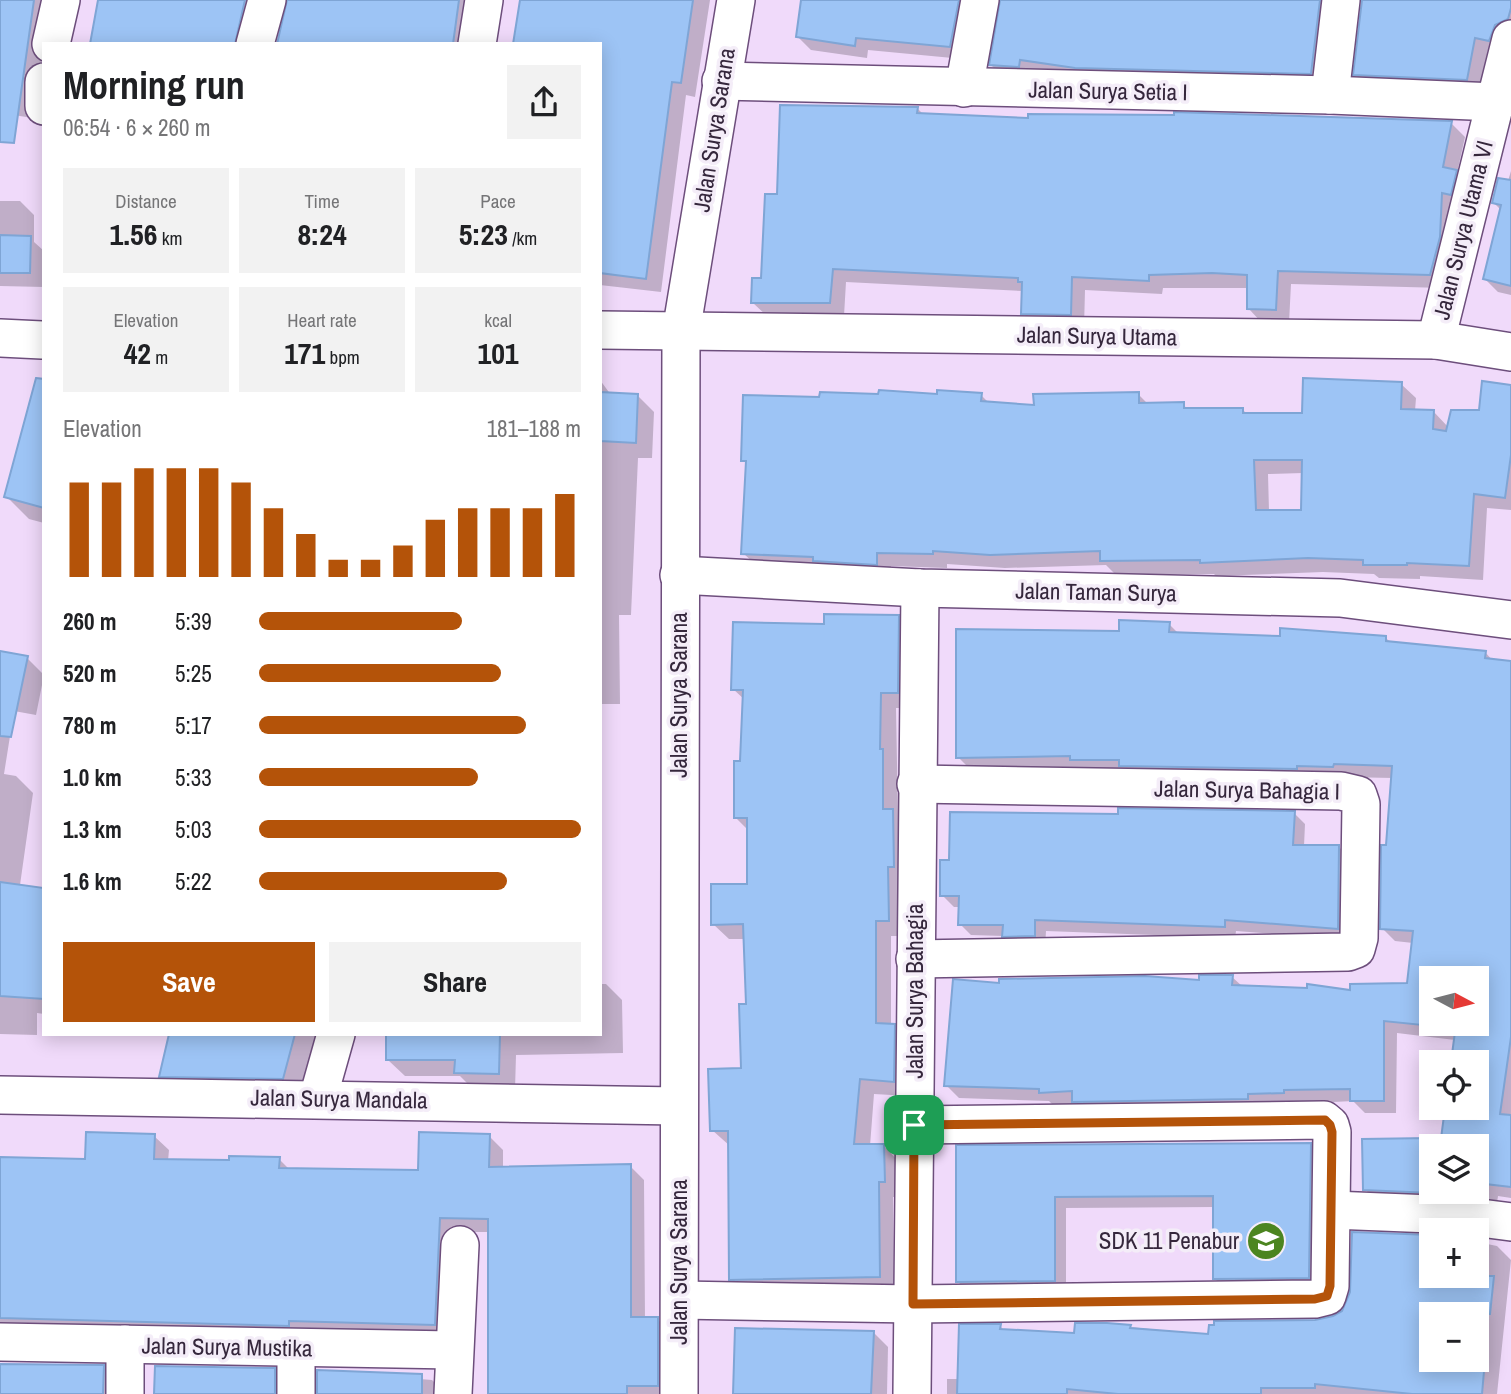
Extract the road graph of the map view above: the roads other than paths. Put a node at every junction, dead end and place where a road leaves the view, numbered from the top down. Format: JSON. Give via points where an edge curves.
{"nodes":[{"id":1,"x":61,"y":0,"type":"edge"},
{"id":2,"x":267,"y":0,"type":"edge"},
{"id":3,"x":484,"y":0,"type":"edge"},
{"id":4,"x":736,"y":0,"type":"edge"},
{"id":5,"x":980,"y":0,"type":"edge"},
{"id":6,"x":1342,"y":0,"type":"edge"},
{"id":7,"x":1511,"y":39,"type":"edge"},
{"id":8,"x":51,"y":42,"type":"edge"},
{"id":9,"x":256,"y":42,"type":"edge"},
{"id":10,"x":477,"y":42,"type":"edge"},
{"id":11,"x":721,"y":81,"type":"junction"},
{"id":12,"x":964,"y":88,"type":"junction"},
{"id":13,"x":1331,"y":94,"type":"junction"},
{"id":14,"x":1495,"y":102,"type":"junction"},
{"id":15,"x":602,"y":330,"type":"edge"},
{"id":16,"x":681,"y":332,"type":"junction"},
{"id":17,"x":0,"y":338,"type":"edge"},
{"id":18,"x":41,"y":340,"type":"dead end"},
{"id":19,"x":1436,"y":340,"type":"junction"},
{"id":20,"x":1511,"y":352,"type":"edge"},
{"id":21,"x":679,"y":575,"type":"junction"},
{"id":22,"x":920,"y":588,"type":"junction"},
{"id":23,"x":1511,"y":620,"type":"edge"},
{"id":24,"x":916,"y":784,"type":"junction"},
{"id":25,"x":915,"y":959,"type":"junction"},
{"id":26,"x":334,"y":1036,"type":"edge"},
{"id":27,"x":0,"y":1095,"type":"edge"},
{"id":28,"x":318,"y":1098,"type":"junction"},
{"id":29,"x":678,"y":1106,"type":"junction"},
{"id":30,"x":914,"y":1125,"type":"junction"},
{"id":31,"x":1332,"y":1210,"type":"junction"},
{"id":32,"x":1511,"y":1222,"type":"edge"},
{"id":33,"x":460,"y":1245,"type":"dead end"},
{"id":34,"x":680,"y":1300,"type":"junction"},
{"id":35,"x":913,"y":1304,"type":"junction"},
{"id":36,"x":0,"y":1342,"type":"edge"},
{"id":37,"x":125,"y":1344,"type":"junction"},
{"id":38,"x":296,"y":1348,"type":"junction"},
{"id":39,"x":453,"y":1350,"type":"junction"},
{"id":40,"x":125,"y":1394,"type":"edge"},
{"id":41,"x":296,"y":1394,"type":"edge"},
{"id":42,"x":453,"y":1394,"type":"edge"},
{"id":43,"x":679,"y":1394,"type":"edge"},
{"id":44,"x":912,"y":1394,"type":"edge"}],
"edges":[{"from":1,"to":8,"type":"street"},
{"from":2,"to":9,"type":"street"},
{"from":3,"to":10,"type":"street"},
{"from":4,"to":11,"type":"street","name":"Jalan Surya Sarana"},
{"from":5,"to":12,"type":"street"},
{"from":6,"to":13,"type":"street"},
{"from":7,"to":14,"type":"street","name":"Jalan Surya Utama VI"},
{"from":11,"to":12,"type":"street","name":"Jalan Surya Setia I"},
{"from":11,"to":16,"type":"street","name":"Jalan Surya Sarana"},
{"from":12,"to":13,"type":"street","name":"Jalan Surya Setia I"},
{"from":13,"to":14,"type":"street","name":"Jalan Surya Setia I"},
{"from":14,"to":19,"type":"street","name":"Jalan Surya Utama VI"},
{"from":15,"to":16,"type":"street","name":"Jalan Surya Utama"},
{"from":16,"to":19,"type":"street","name":"Jalan Surya Utama"},
{"from":16,"to":21,"type":"street","name":"Jalan Surya Sarana"},
{"from":17,"to":18,"type":"street"},
{"from":19,"to":20,"type":"street","name":"Jalan Surya Utama"},
{"from":21,"to":22,"type":"street","name":"Jalan Taman Surya"},
{"from":21,"to":29,"type":"street","name":"Jalan Surya Sarana"},
{"from":22,"to":23,"type":"street","name":"Jalan Taman Surya","via":[[1340,598]]},
{"from":22,"to":24,"type":"street","name":"Jalan Surya Bahagia"},
{"from":24,"to":25,"type":"street","name":"Jalan Surya Bahagia"},
{"from":24,"to":25,"type":"street","name":"Jalan Surya Bahagia I","via":[[1341,791],[1358,795],[1361,804],[1359,938],[1348,953]]},
{"from":25,"to":30,"type":"street","name":"Jalan Surya Bahagia"},
{"from":26,"to":28,"type":"street"},
{"from":27,"to":28,"type":"street","name":"Jalan Surya Mandala"},
{"from":28,"to":29,"type":"street","name":"Jalan Surya Mandala"},
{"from":29,"to":34,"type":"street","name":"Jalan Surya Sarana"},
{"from":30,"to":31,"type":"street","via":[[1325,1120],[1332,1132]]},
{"from":30,"to":35,"type":"street","name":"Jalan Surya Bahagia"},
{"from":31,"to":32,"type":"street"},
{"from":31,"to":35,"type":"street","via":[[1330,1286],[1327,1296],[1315,1299]]},
{"from":33,"to":39,"type":"street"},
{"from":34,"to":35,"type":"street"},
{"from":34,"to":43,"type":"street","name":"Jalan Surya Sarana"},
{"from":35,"to":44,"type":"street","name":"Jalan Surya Bahagia"},
{"from":36,"to":37,"type":"street","name":"Jalan Surya Mustika"},
{"from":37,"to":38,"type":"street","name":"Jalan Surya Mustika"},
{"from":37,"to":40,"type":"street"},
{"from":38,"to":39,"type":"street","name":"Jalan Surya Mustika"},
{"from":38,"to":41,"type":"street"},
{"from":39,"to":42,"type":"street"}]}
